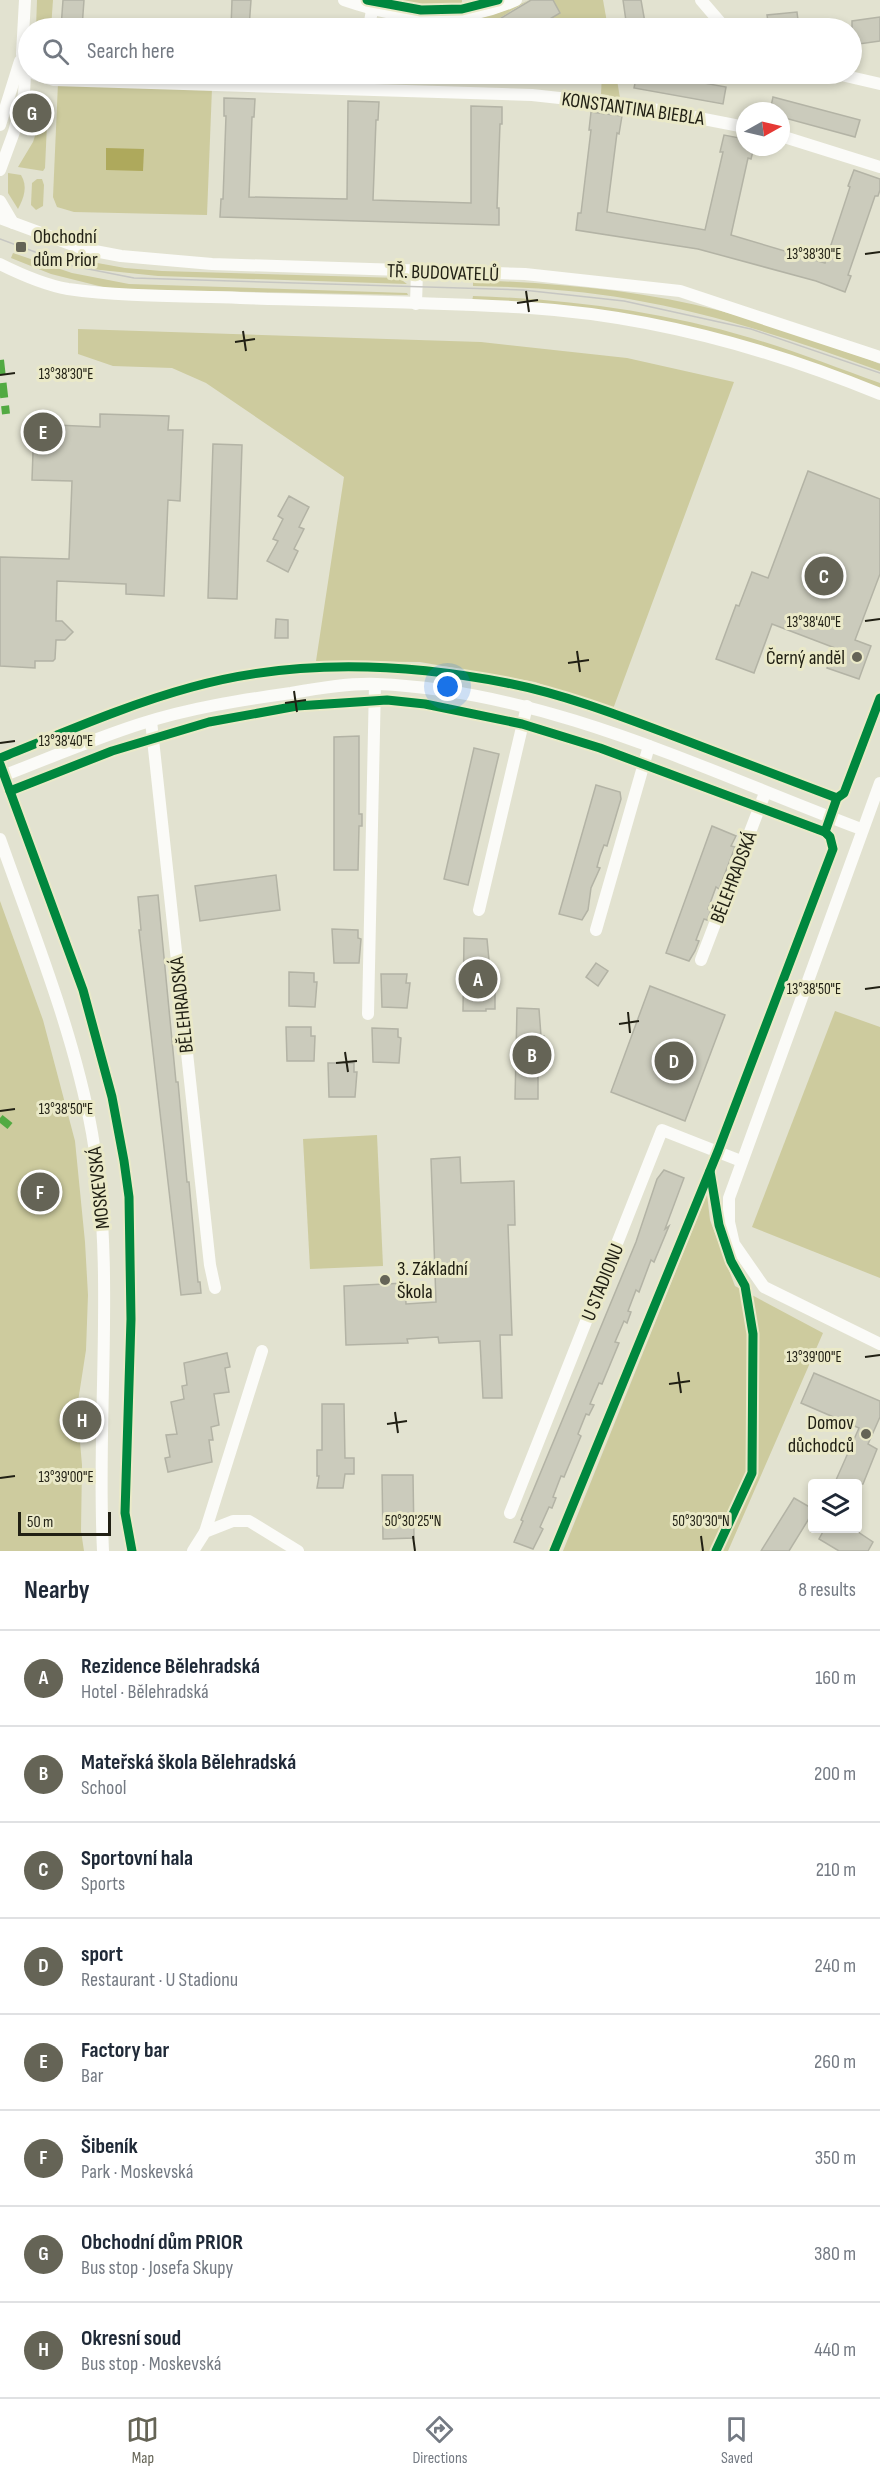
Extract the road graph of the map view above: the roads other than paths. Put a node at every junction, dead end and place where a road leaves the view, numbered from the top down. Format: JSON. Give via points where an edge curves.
{"nodes":[{"id":1,"x":25,"y":0,"type":"edge"},
{"id":2,"x":344,"y":0,"type":"edge"},
{"id":3,"x":516,"y":0,"type":"edge"},
{"id":4,"x":701,"y":0,"type":"edge"},
{"id":5,"x":372,"y":10,"type":"junction"},
{"id":6,"x":25,"y":18,"type":"edge"},
{"id":7,"x":371,"y":18,"type":"edge"},
{"id":8,"x":716,"y":18,"type":"edge"},
{"id":9,"x":18,"y":70,"type":"edge"},
{"id":10,"x":862,"y":80,"type":"edge"},
{"id":11,"x":25,"y":84,"type":"edge"},
{"id":12,"x":192,"y":84,"type":"edge"},
{"id":13,"x":366,"y":84,"type":"edge"},
{"id":14,"x":880,"y":84,"type":"edge"},
{"id":15,"x":366,"y":89,"type":"junction"},
{"id":16,"x":0,"y":125,"type":"edge"},
{"id":17,"x":736,"y":125,"type":"edge"},
{"id":18,"x":790,"y":139,"type":"edge"},
{"id":19,"x":880,"y":167,"type":"edge"},
{"id":20,"x":0,"y":170,"type":"edge"},
{"id":21,"x":0,"y":201,"type":"edge"},
{"id":22,"x":0,"y":219,"type":"edge"},
{"id":23,"x":13,"y":223,"type":"junction"},
{"id":24,"x":0,"y":264,"type":"edge"},
{"id":25,"x":417,"y":271,"type":"junction"},
{"id":26,"x":416,"y":304,"type":"junction"},
{"id":27,"x":880,"y":357,"type":"edge"},
{"id":28,"x":880,"y":394,"type":"edge"},
{"id":29,"x":375,"y":684,"type":"junction"},
{"id":30,"x":527,"y":706,"type":"junction"},
{"id":31,"x":151,"y":721,"type":"junction"},
{"id":32,"x":649,"y":746,"type":"junction"},
{"id":33,"x":0,"y":777,"type":"edge"},
{"id":34,"x":880,"y":783,"type":"edge"},
{"id":35,"x":765,"y":793,"type":"junction"},
{"id":36,"x":861,"y":829,"type":"junction"},
{"id":37,"x":0,"y":838,"type":"edge"},
{"id":38,"x":479,"y":910,"type":"dead end"},
{"id":39,"x":596,"y":930,"type":"dead end"},
{"id":40,"x":701,"y":960,"type":"dead end"},
{"id":41,"x":368,"y":1014,"type":"dead end"},
{"id":42,"x":741,"y":1161,"type":"junction"},
{"id":43,"x":215,"y":1288,"type":"dead end"},
{"id":44,"x":880,"y":1344,"type":"edge"},
{"id":45,"x":262,"y":1351,"type":"dead end"},
{"id":46,"x":510,"y":1513,"type":"dead end"},
{"id":47,"x":205,"y":1532,"type":"junction"},
{"id":48,"x":103,"y":1551,"type":"edge"},
{"id":49,"x":193,"y":1551,"type":"edge"},
{"id":50,"x":298,"y":1551,"type":"edge"}],
"edges":[{"from":1,"to":6,"type":"street"},
{"from":2,"to":5,"type":"street"},
{"from":3,"to":5,"type":"street","via":[[464,17],[421,18]]},
{"from":4,"to":8,"type":"street"},
{"from":5,"to":7,"type":"street"},
{"from":9,"to":16,"type":"street"},
{"from":10,"to":14,"type":"street"},
{"from":11,"to":20,"type":"street","via":[[14,132]]},
{"from":12,"to":15,"type":"street","name":"KONSTANTINA BIEBLA"},
{"from":13,"to":15,"type":"street"},
{"from":15,"to":17,"type":"street","name":"KONSTANTINA BIEBLA","via":[[588,100]]},
{"from":18,"to":19,"type":"street"},
{"from":21,"to":23,"type":"street"},
{"from":22,"to":23,"type":"street","name":"TŘ. BUDOVATELŮ"},
{"from":23,"to":25,"type":"street","name":"TŘ. BUDOVATELŮ","via":[[84,249],[128,256],[212,264]]},
{"from":24,"to":26,"type":"street","name":"TŘ. BUDOVATELŮ","via":[[66,288],[174,296]]},
{"from":25,"to":26,"type":"street"},
{"from":25,"to":27,"type":"street","name":"TŘ. BUDOVATELŮ","via":[[525,274],[680,291]]},
{"from":26,"to":28,"type":"street","name":"TŘ. BUDOVATELŮ","via":[[530,308],[649,323],[778,356]]},
{"from":29,"to":30,"type":"street","via":[[450,690]]},
{"from":29,"to":31,"type":"street","via":[[268,696]]},
{"from":29,"to":41,"type":"street"},
{"from":30,"to":32,"type":"street"},
{"from":30,"to":38,"type":"street"},
{"from":31,"to":33,"type":"street"},
{"from":31,"to":43,"type":"street","name":"BĚLEHRADSKÁ","via":[[208,1253]]},
{"from":32,"to":35,"type":"street"},
{"from":32,"to":39,"type":"street"},
{"from":34,"to":36,"type":"street"},
{"from":35,"to":36,"type":"street"},
{"from":35,"to":40,"type":"street","name":"BĚLEHRADSKÁ"},
{"from":36,"to":42,"type":"street"},
{"from":37,"to":48,"type":"street","name":"MOSKEVSKÁ","via":[[64,1020],[92,1133],[104,1245],[100,1481]]},
{"from":42,"to":44,"type":"street","via":[[729,1198],[729,1222],[734,1244],[764,1287]]},
{"from":42,"to":46,"type":"street","name":"U STADIONU","via":[[662,1130]]},
{"from":45,"to":47,"type":"street"},
{"from":47,"to":49,"type":"street"},
{"from":47,"to":50,"type":"street","via":[[233,1521],[249,1521]]}]}
